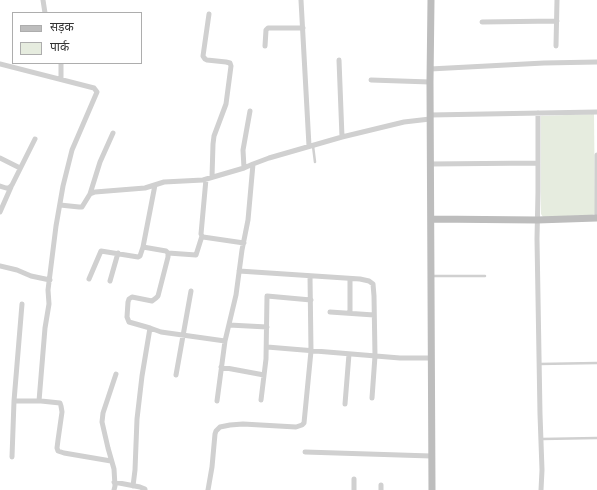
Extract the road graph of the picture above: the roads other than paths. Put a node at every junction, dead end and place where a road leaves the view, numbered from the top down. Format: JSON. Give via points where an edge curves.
{"nodes":[{"id":1,"x":43,"y":0,"type":"edge"},
{"id":2,"x":301,"y":0,"type":"edge"},
{"id":3,"x":431,"y":0,"type":"edge"},
{"id":4,"x":557,"y":0,"type":"edge"},
{"id":5,"x":45,"y":12,"type":"edge"},
{"id":6,"x":209,"y":14,"type":"dead end"},
{"id":7,"x":556,"y":21,"type":"junction"},
{"id":8,"x":482,"y":22,"type":"dead end"},
{"id":9,"x":303,"y":28,"type":"junction"},
{"id":10,"x":265,"y":46,"type":"dead end"},
{"id":11,"x":556,"y":46,"type":"dead end"},
{"id":12,"x":339,"y":60,"type":"dead end"},
{"id":13,"x":597,"y":62,"type":"edge"},
{"id":14,"x":0,"y":64,"type":"edge"},
{"id":15,"x":61,"y":64,"type":"edge"},
{"id":16,"x":430,"y":69,"type":"junction"},
{"id":17,"x":61,"y":79,"type":"junction"},
{"id":18,"x":371,"y":80,"type":"dead end"},
{"id":19,"x":430,"y":82,"type":"junction"},
{"id":20,"x":250,"y":111,"type":"dead end"},
{"id":21,"x":597,"y":112,"type":"edge"},
{"id":22,"x":538,"y":113,"type":"junction"},
{"id":23,"x":430,"y":117,"type":"junction"},
{"id":24,"x":113,"y":132,"type":"dead end"},
{"id":25,"x":342,"y":137,"type":"junction"},
{"id":26,"x":35,"y":140,"type":"dead end"},
{"id":27,"x":311,"y":146,"type":"junction"},
{"id":28,"x":597,"y":155,"type":"edge"},
{"id":29,"x":0,"y":158,"type":"edge"},
{"id":30,"x":315,"y":162,"type":"dead end"},
{"id":31,"x":538,"y":163,"type":"junction"},
{"id":32,"x":253,"y":164,"type":"junction"},
{"id":33,"x":430,"y":164,"type":"junction"},
{"id":34,"x":20,"y":168,"type":"junction"},
{"id":35,"x":244,"y":168,"type":"junction"},
{"id":36,"x":212,"y":177,"type":"junction"},
{"id":37,"x":206,"y":179,"type":"junction"},
{"id":38,"x":155,"y":185,"type":"junction"},
{"id":39,"x":0,"y":186,"type":"edge"},
{"id":40,"x":11,"y":187,"type":"junction"},
{"id":41,"x":90,"y":194,"type":"junction"},
{"id":42,"x":60,"y":205,"type":"junction"},
{"id":43,"x":0,"y":212,"type":"edge"},
{"id":44,"x":597,"y":218,"type":"edge"},
{"id":45,"x":431,"y":219,"type":"junction"},
{"id":46,"x":538,"y":220,"type":"junction"},
{"id":47,"x":202,"y":236,"type":"junction"},
{"id":48,"x":244,"y":243,"type":"junction"},
{"id":49,"x":143,"y":247,"type":"junction"},
{"id":50,"x":118,"y":253,"type":"junction"},
{"id":51,"x":168,"y":253,"type":"junction"},
{"id":52,"x":0,"y":266,"type":"edge"},
{"id":53,"x":240,"y":271,"type":"junction"},
{"id":54,"x":310,"y":276,"type":"junction"},
{"id":55,"x":431,"y":276,"type":"junction"},
{"id":56,"x":485,"y":276,"type":"dead end"},
{"id":57,"x":89,"y":279,"type":"dead end"},
{"id":58,"x":350,"y":279,"type":"junction"},
{"id":59,"x":50,"y":280,"type":"junction"},
{"id":60,"x":110,"y":281,"type":"dead end"},
{"id":61,"x":191,"y":291,"type":"dead end"},
{"id":62,"x":310,"y":300,"type":"junction"},
{"id":63,"x":22,"y":304,"type":"dead end"},
{"id":64,"x":330,"y":312,"type":"dead end"},
{"id":65,"x":350,"y":313,"type":"junction"},
{"id":66,"x":374,"y":315,"type":"junction"},
{"id":67,"x":229,"y":325,"type":"junction"},
{"id":68,"x":267,"y":327,"type":"junction"},
{"id":69,"x":150,"y":328,"type":"junction"},
{"id":70,"x":183,"y":335,"type":"junction"},
{"id":71,"x":225,"y":340,"type":"junction"},
{"id":72,"x":266,"y":347,"type":"junction"},
{"id":73,"x":311,"y":351,"type":"junction"},
{"id":74,"x":349,"y":354,"type":"junction"},
{"id":75,"x":375,"y":356,"type":"junction"},
{"id":76,"x":431,"y":358,"type":"junction"},
{"id":77,"x":597,"y":363,"type":"edge"},
{"id":78,"x":539,"y":364,"type":"junction"},
{"id":79,"x":221,"y":367,"type":"junction"},
{"id":80,"x":116,"y":374,"type":"dead end"},
{"id":81,"x":176,"y":375,"type":"dead end"},
{"id":82,"x":264,"y":375,"type":"junction"},
{"id":83,"x":372,"y":398,"type":"dead end"},
{"id":84,"x":261,"y":400,"type":"dead end"},
{"id":85,"x":14,"y":401,"type":"junction"},
{"id":86,"x":39,"y":401,"type":"junction"},
{"id":87,"x":217,"y":401,"type":"dead end"},
{"id":88,"x":345,"y":404,"type":"dead end"},
{"id":89,"x":597,"y":438,"type":"edge"},
{"id":90,"x":540,"y":439,"type":"junction"},
{"id":91,"x":304,"y":452,"type":"dead end"},
{"id":92,"x":12,"y":456,"type":"dead end"},
{"id":93,"x":431,"y":456,"type":"junction"},
{"id":94,"x":111,"y":461,"type":"junction"},
{"id":95,"x":354,"y":479,"type":"dead end"},
{"id":96,"x":114,"y":482,"type":"junction"},
{"id":97,"x":133,"y":486,"type":"junction"},
{"id":98,"x":114,"y":490,"type":"edge"},
{"id":99,"x":145,"y":490,"type":"edge"},
{"id":100,"x":208,"y":490,"type":"edge"},
{"id":101,"x":354,"y":490,"type":"edge"},
{"id":102,"x":432,"y":490,"type":"edge"},
{"id":103,"x":541,"y":490,"type":"edge"}],
"edges":[{"from":1,"to":5,"type":"street"},
{"from":2,"to":9,"type":"street"},
{"from":3,"to":16,"type":"street"},
{"from":4,"to":7,"type":"street"},
{"from":6,"to":36,"type":"street","via":[[203,56],[207,60],[230,63],[231,66],[226,104],[214,136]]},
{"from":7,"to":8,"type":"street"},
{"from":7,"to":11,"type":"street"},
{"from":9,"to":10,"type":"street","via":[[268,28]]},
{"from":9,"to":27,"type":"street"},
{"from":12,"to":25,"type":"street"},
{"from":13,"to":16,"type":"street"},
{"from":14,"to":17,"type":"street"},
{"from":15,"to":17,"type":"street"},
{"from":16,"to":19,"type":"street"},
{"from":17,"to":42,"type":"street","via":[[94,88],[97,92],[72,150]]},
{"from":18,"to":19,"type":"street"},
{"from":19,"to":23,"type":"street"},
{"from":20,"to":35,"type":"street","via":[[243,150]]},
{"from":21,"to":22,"type":"street"},
{"from":22,"to":23,"type":"street"},
{"from":22,"to":31,"type":"street"},
{"from":23,"to":25,"type":"street"},
{"from":23,"to":33,"type":"street"},
{"from":24,"to":41,"type":"street"},
{"from":25,"to":27,"type":"street"},
{"from":26,"to":34,"type":"street"},
{"from":27,"to":30,"type":"lane"},
{"from":27,"to":32,"type":"street"},
{"from":28,"to":44,"type":"street"},
{"from":29,"to":34,"type":"street"},
{"from":31,"to":33,"type":"street"},
{"from":31,"to":46,"type":"street"},
{"from":32,"to":35,"type":"street"},
{"from":32,"to":48,"type":"street"},
{"from":33,"to":45,"type":"street"},
{"from":34,"to":40,"type":"street"},
{"from":35,"to":36,"type":"street"},
{"from":36,"to":37,"type":"street"},
{"from":37,"to":38,"type":"street"},
{"from":37,"to":47,"type":"street"},
{"from":38,"to":41,"type":"street"},
{"from":38,"to":49,"type":"street"},
{"from":39,"to":40,"type":"street"},
{"from":40,"to":43,"type":"street"},
{"from":41,"to":42,"type":"street","via":[[82,207]]},
{"from":42,"to":59,"type":"street"},
{"from":44,"to":46,"type":"street"},
{"from":45,"to":46,"type":"street"},
{"from":45,"to":55,"type":"street"},
{"from":46,"to":78,"type":"street"},
{"from":47,"to":48,"type":"street"},
{"from":47,"to":51,"type":"street","via":[[196,254]]},
{"from":48,"to":53,"type":"street"},
{"from":49,"to":50,"type":"street","via":[[138,257]]},
{"from":49,"to":51,"type":"street"},
{"from":50,"to":57,"type":"street","via":[[101,251]]},
{"from":50,"to":60,"type":"street"},
{"from":51,"to":69,"type":"street","via":[[158,296],[152,301],[132,298],[128,302],[129,322]]},
{"from":52,"to":59,"type":"street"},
{"from":53,"to":54,"type":"street"},
{"from":53,"to":67,"type":"street"},
{"from":54,"to":58,"type":"street"},
{"from":54,"to":62,"type":"street"},
{"from":55,"to":56,"type":"lane"},
{"from":55,"to":76,"type":"street"},
{"from":58,"to":65,"type":"street"},
{"from":58,"to":66,"type":"street","via":[[369,281],[373,284]]},
{"from":59,"to":86,"type":"street"},
{"from":61,"to":70,"type":"street"},
{"from":62,"to":68,"type":"street","via":[[268,296]]},
{"from":62,"to":73,"type":"street"},
{"from":63,"to":85,"type":"street"},
{"from":64,"to":65,"type":"street"},
{"from":65,"to":66,"type":"street"},
{"from":66,"to":75,"type":"street"},
{"from":67,"to":68,"type":"street"},
{"from":67,"to":71,"type":"street"},
{"from":68,"to":72,"type":"street"},
{"from":69,"to":70,"type":"street"},
{"from":69,"to":97,"type":"street","via":[[137,420],[136,470]]},
{"from":70,"to":71,"type":"street"},
{"from":70,"to":81,"type":"street"},
{"from":71,"to":79,"type":"street"},
{"from":72,"to":73,"type":"street"},
{"from":72,"to":82,"type":"street"},
{"from":73,"to":74,"type":"street"},
{"from":73,"to":100,"type":"street","via":[[302,426],[243,424],[220,427],[215,434]]},
{"from":74,"to":75,"type":"street"},
{"from":74,"to":88,"type":"street"},
{"from":75,"to":76,"type":"street"},
{"from":75,"to":83,"type":"street"},
{"from":76,"to":93,"type":"street"},
{"from":77,"to":78,"type":"lane"},
{"from":78,"to":90,"type":"street"},
{"from":79,"to":82,"type":"street"},
{"from":79,"to":87,"type":"street"},
{"from":80,"to":94,"type":"street","via":[[102,422]]},
{"from":82,"to":84,"type":"street"},
{"from":85,"to":86,"type":"street"},
{"from":85,"to":92,"type":"street"},
{"from":86,"to":94,"type":"street","via":[[58,402],[61,406],[58,451]]},
{"from":89,"to":90,"type":"lane"},
{"from":90,"to":103,"type":"street"},
{"from":91,"to":93,"type":"street"},
{"from":93,"to":102,"type":"street"},
{"from":94,"to":96,"type":"street"},
{"from":95,"to":101,"type":"street"},
{"from":96,"to":97,"type":"street"},
{"from":96,"to":98,"type":"street"},
{"from":97,"to":99,"type":"street"}]}
